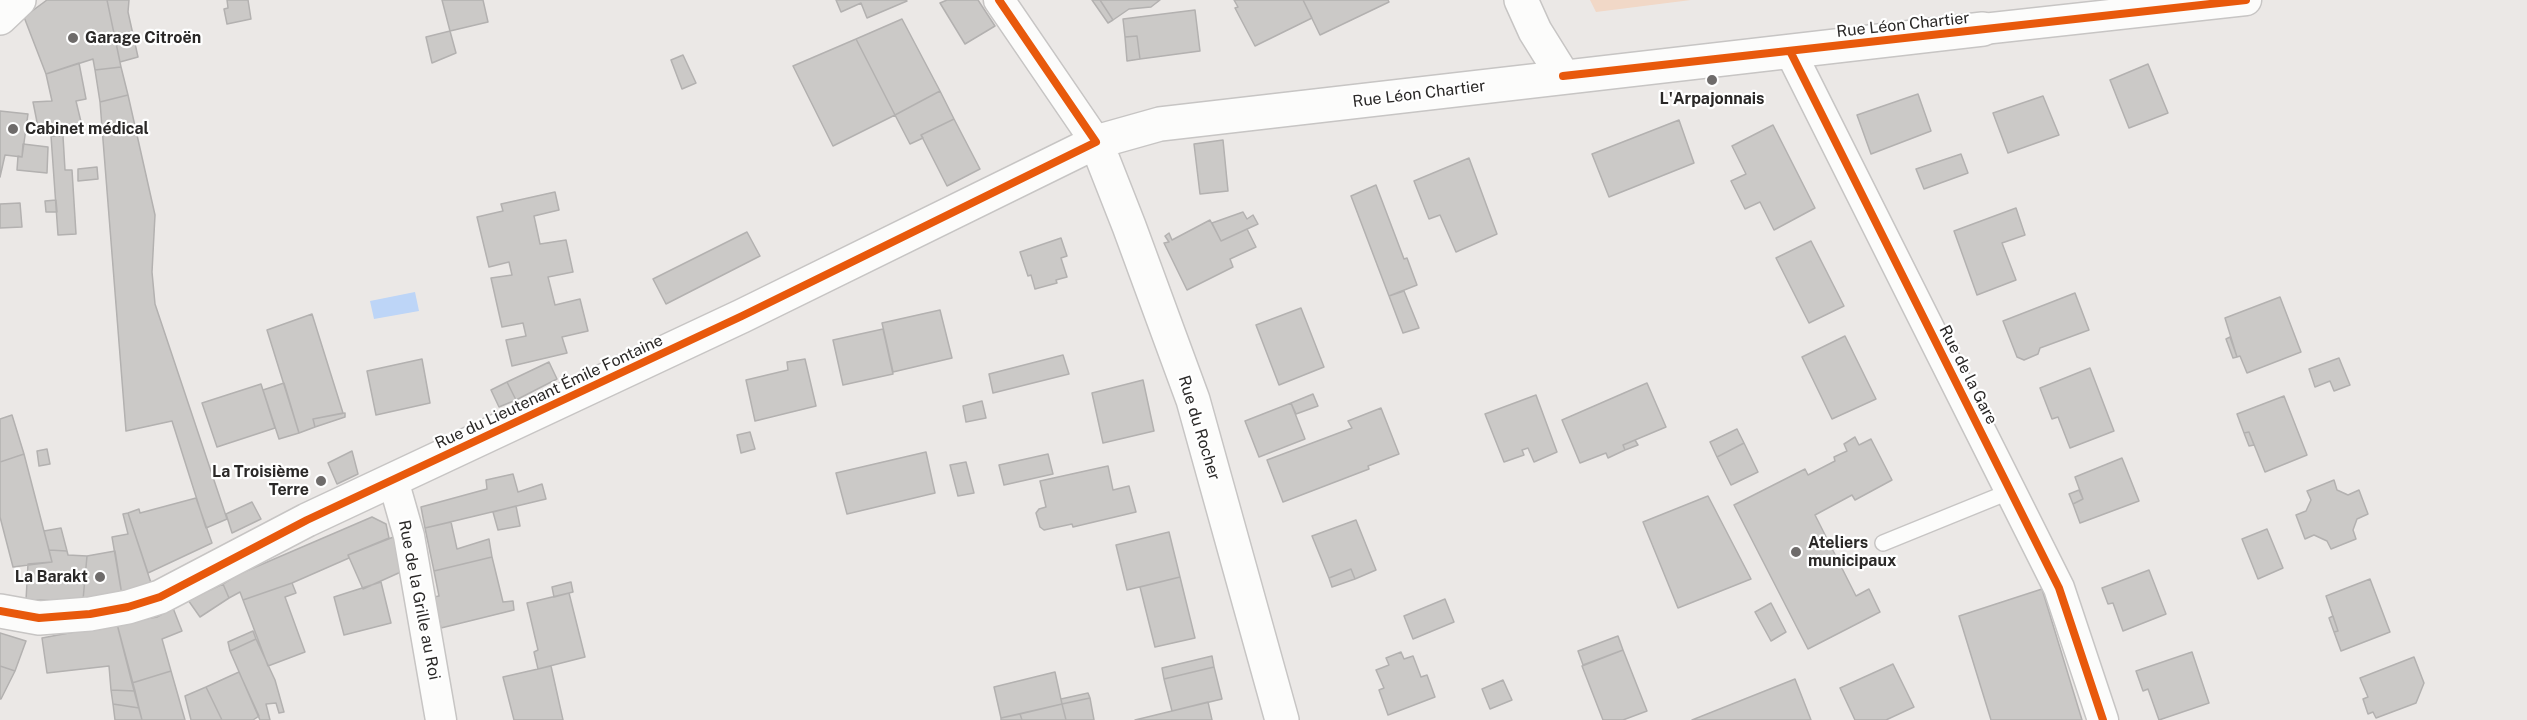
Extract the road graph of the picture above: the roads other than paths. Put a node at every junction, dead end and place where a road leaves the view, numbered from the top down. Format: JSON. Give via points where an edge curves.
{"nodes":[{"id":1,"x":19,"y":0,"type":"edge"},
{"id":2,"x":999,"y":0,"type":"edge"},
{"id":3,"x":1521,"y":0,"type":"edge"},
{"id":4,"x":2246,"y":0,"type":"edge"},
{"id":5,"x":0,"y":18,"type":"edge"},
{"id":6,"x":1983,"y":29,"type":"joint"},
{"id":7,"x":1790,"y":51,"type":"junction"},
{"id":8,"x":1563,"y":76,"type":"junction"},
{"id":9,"x":1096,"y":142,"type":"junction"},
{"id":10,"x":393,"y":480,"type":"junction"},
{"id":11,"x":2011,"y":490,"type":"junction"},
{"id":12,"x":1883,"y":543,"type":"dead end"},
{"id":13,"x":0,"y":612,"type":"edge"},
{"id":14,"x":441,"y":720,"type":"edge"},
{"id":15,"x":1282,"y":720,"type":"edge"},
{"id":16,"x":2103,"y":720,"type":"edge"}],
"edges":[{"from":1,"to":5,"type":"street"},
{"from":2,"to":9,"type":"street"},
{"from":3,"to":8,"type":"street"},
{"from":4,"to":6,"type":"street","name":"Rue Léon Chartier"},
{"from":6,"to":7,"type":"street","name":"Rue Léon Chartier"},
{"from":7,"to":8,"type":"street","name":"Rue Léon Chartier"},
{"from":7,"to":11,"type":"street","name":"Rue de la Gare"},
{"from":8,"to":9,"type":"street","name":"Rue Léon Chartier","via":[[1160,124]]},
{"from":9,"to":10,"type":"street","name":"Rue du Lieutenant Émile Fontaine","via":[[742,316]]},
{"from":9,"to":15,"type":"street","name":"Rue du Rocher","via":[[1193,400]]},
{"from":10,"to":13,"type":"street","name":"Rue du Lieutenant Émile Fontaine","via":[[160,597],[90,614],[39,618]]},
{"from":10,"to":14,"type":"street","name":"Rue de la Grille au Roi","via":[[409,536]]},
{"from":11,"to":12,"type":"lane"},
{"from":11,"to":16,"type":"street","name":"Rue de la Gare","via":[[2059,588]]}]}
